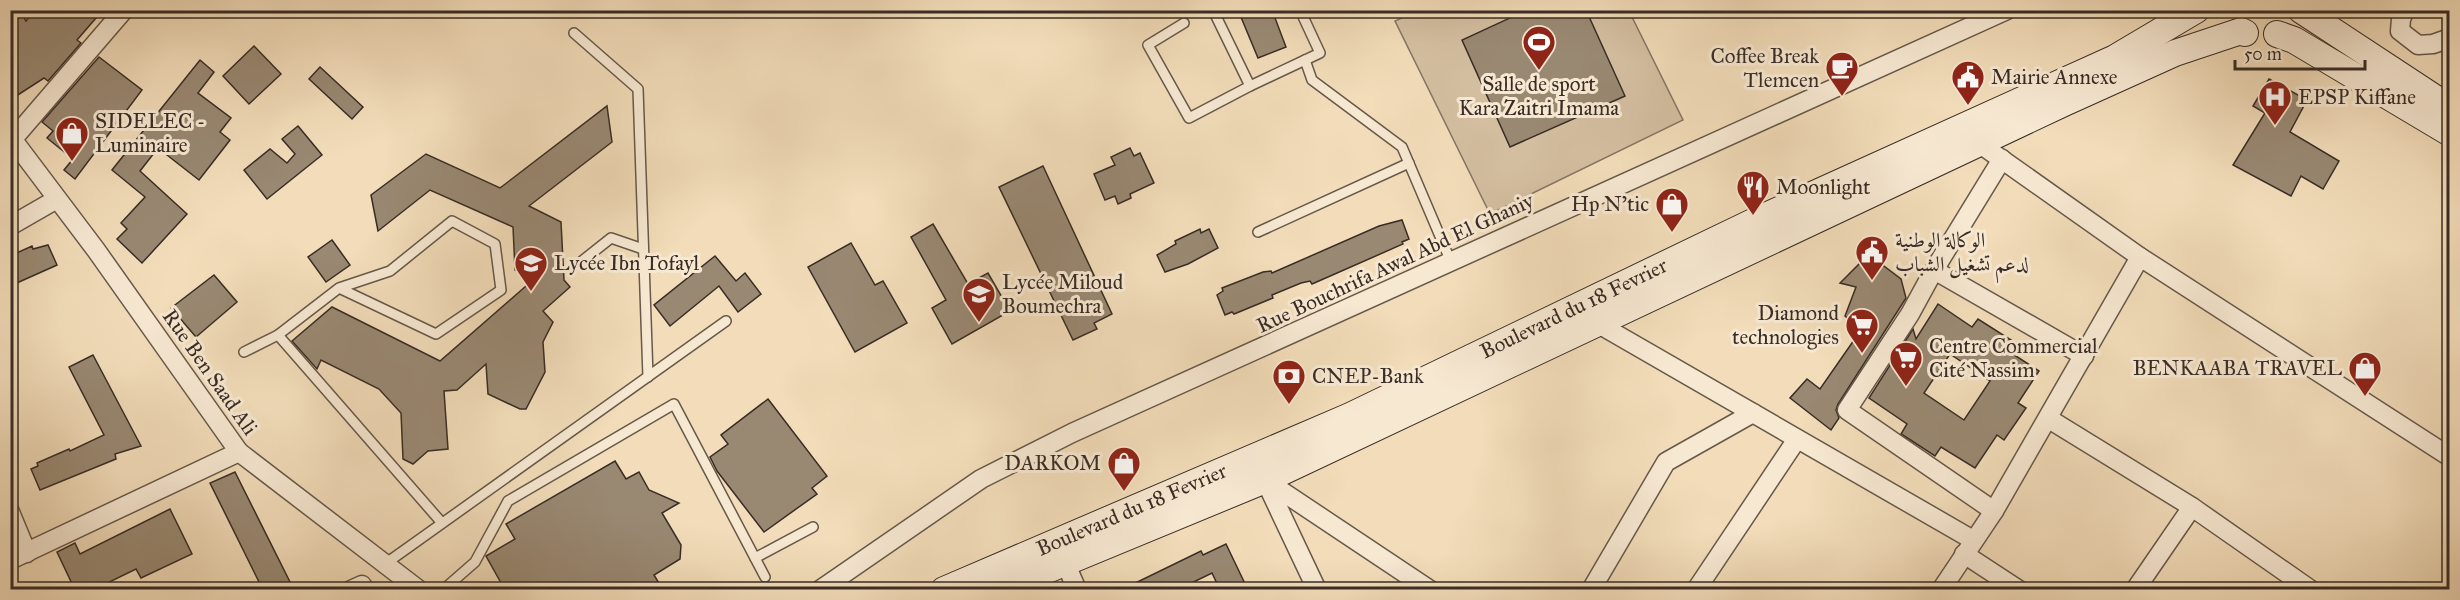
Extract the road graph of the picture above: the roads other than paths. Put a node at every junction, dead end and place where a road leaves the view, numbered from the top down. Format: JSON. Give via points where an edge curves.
{"nodes":[{"id":1,"x":124,"y":10,"type":"edge"},
{"id":2,"x":1213,"y":10,"type":"edge"},
{"id":3,"x":1300,"y":10,"type":"edge"},
{"id":4,"x":2007,"y":10,"type":"edge"},
{"id":5,"x":2196,"y":10,"type":"edge"},
{"id":6,"x":2232,"y":10,"type":"edge"},
{"id":7,"x":2292,"y":10,"type":"edge"},
{"id":8,"x":2301,"y":10,"type":"edge"},
{"id":9,"x":2405,"y":10,"type":"edge"},
{"id":10,"x":1184,"y":23,"type":"dead end"},
{"id":11,"x":574,"y":33,"type":"dead end"},
{"id":12,"x":2245,"y":33,"type":"junction"},
{"id":13,"x":2277,"y":34,"type":"junction"},
{"id":14,"x":2450,"y":38,"type":"edge"},
{"id":15,"x":1305,"y":60,"type":"junction"},
{"id":16,"x":1250,"y":86,"type":"junction"},
{"id":17,"x":2450,"y":108,"type":"edge"},
{"id":18,"x":2450,"y":133,"type":"edge"},
{"id":19,"x":12,"y":137,"type":"edge"},
{"id":20,"x":1980,"y":144,"type":"junction"},
{"id":21,"x":2002,"y":159,"type":"junction"},
{"id":22,"x":1409,"y":163,"type":"junction"},
{"id":23,"x":57,"y":199,"type":"junction"},
{"id":24,"x":10,"y":226,"type":"edge"},
{"id":25,"x":1258,"y":232,"type":"dead end"},
{"id":26,"x":643,"y":249,"type":"junction"},
{"id":27,"x":2140,"y":257,"type":"junction"},
{"id":28,"x":582,"y":261,"type":"dead end"},
{"id":29,"x":1451,"y":262,"type":"junction"},
{"id":30,"x":1934,"y":270,"type":"junction"},
{"id":31,"x":339,"y":288,"type":"junction"},
{"id":32,"x":726,"y":321,"type":"dead end"},
{"id":33,"x":1595,"y":322,"type":"junction"},
{"id":34,"x":278,"y":335,"type":"junction"},
{"id":35,"x":244,"y":352,"type":"dead end"},
{"id":36,"x":2084,"y":356,"type":"junction"},
{"id":37,"x":648,"y":377,"type":"junction"},
{"id":38,"x":1753,"y":413,"type":"junction"},
{"id":39,"x":2049,"y":419,"type":"junction"},
{"id":40,"x":1797,"y":439,"type":"junction"},
{"id":41,"x":239,"y":452,"type":"junction"},
{"id":42,"x":1255,"y":456,"type":"junction"},
{"id":43,"x":2450,"y":457,"type":"edge"},
{"id":44,"x":1265,"y":480,"type":"junction"},
{"id":45,"x":2192,"y":507,"type":"junction"},
{"id":46,"x":10,"y":512,"type":"edge"},
{"id":47,"x":1994,"y":512,"type":"junction"},
{"id":48,"x":442,"y":523,"type":"junction"},
{"id":49,"x":813,"y":527,"type":"dead end"},
{"id":50,"x":1968,"y":547,"type":"junction"},
{"id":51,"x":19,"y":556,"type":"edge"},
{"id":52,"x":755,"y":558,"type":"junction"},
{"id":53,"x":1065,"y":562,"type":"junction"},
{"id":54,"x":385,"y":564,"type":"junction"},
{"id":55,"x":765,"y":578,"type":"dead end"},
{"id":56,"x":419,"y":590,"type":"edge"},
{"id":57,"x":443,"y":590,"type":"edge"},
{"id":58,"x":820,"y":590,"type":"edge"},
{"id":59,"x":944,"y":590,"type":"edge"},
{"id":60,"x":999,"y":590,"type":"edge"},
{"id":61,"x":1077,"y":590,"type":"edge"},
{"id":62,"x":1317,"y":590,"type":"edge"},
{"id":63,"x":1430,"y":590,"type":"edge"},
{"id":64,"x":1591,"y":590,"type":"edge"},
{"id":65,"x":1696,"y":590,"type":"edge"},
{"id":66,"x":1941,"y":590,"type":"edge"},
{"id":67,"x":2019,"y":590,"type":"edge"},
{"id":68,"x":2135,"y":590,"type":"edge"},
{"id":69,"x":2311,"y":590,"type":"edge"}],
"edges":[{"from":1,"to":19,"type":"street"},
{"from":2,"to":16,"type":"lane"},
{"from":3,"to":15,"type":"lane","via":[[1320,53]]},
{"from":4,"to":29,"type":"street","name":"Rue Bouchrifa Awal Abd El Ghaniy"},
{"from":5,"to":42,"type":"main road","name":"Boulevard du 18 Fevrier","via":[[2115,58],[1759,219],[1350,416]]},
{"from":6,"to":12,"type":"main road","via":[[2235,22]]},
{"from":7,"to":13,"type":"main road","via":[[2289,21]]},
{"from":8,"to":17,"type":"main road"},
{"from":9,"to":14,"type":"street","via":[[2400,31],[2418,45]]},
{"from":10,"to":16,"type":"lane","via":[[1148,45],[1190,118]]},
{"from":11,"to":26,"type":"lane","via":[[638,90]]},
{"from":12,"to":13,"type":"main road","name":"Boulevard du 18 Fevrier","via":[[2261,38]]},
{"from":12,"to":20,"type":"main road","name":"Boulevard du 18 Fevrier","via":[[2241,31],[2175,53]]},
{"from":13,"to":18,"type":"main road","via":[[2294,40]]},
{"from":15,"to":16,"type":"lane"},
{"from":15,"to":22,"type":"lane","via":[[1312,80],[1402,147]]},
{"from":19,"to":23,"type":"street","name":"Rue Ben Saad Ali"},
{"from":20,"to":21,"type":"street"},
{"from":20,"to":33,"type":"main road","name":"Boulevard du 18 Fevrier"},
{"from":21,"to":27,"type":"street"},
{"from":21,"to":30,"type":"street"},
{"from":22,"to":25,"type":"lane"},
{"from":22,"to":29,"type":"lane"},
{"from":23,"to":24,"type":"street"},
{"from":23,"to":41,"type":"street","name":"Rue Ben Saad Ali"},
{"from":26,"to":28,"type":"lane","via":[[611,238]]},
{"from":26,"to":37,"type":"lane"},
{"from":27,"to":36,"type":"street"},
{"from":27,"to":43,"type":"street"},
{"from":29,"to":58,"type":"street","name":"Rue Bouchrifa Awal Abd El Ghaniy","via":[[1072,433],[981,479]]},
{"from":30,"to":36,"type":"street"},
{"from":30,"to":47,"type":"street","via":[[1847,410]]},
{"from":31,"to":31,"type":"lane","via":[[436,334],[501,291],[495,244],[452,222],[390,272]]},
{"from":31,"to":34,"type":"lane"},
{"from":32,"to":37,"type":"lane"},
{"from":33,"to":38,"type":"street"},
{"from":33,"to":44,"type":"main road","name":"Boulevard du 18 Fevrier"},
{"from":34,"to":35,"type":"lane"},
{"from":34,"to":48,"type":"lane"},
{"from":36,"to":39,"type":"street"},
{"from":37,"to":48,"type":"lane"},
{"from":38,"to":40,"type":"street"},
{"from":38,"to":64,"type":"street","via":[[1666,462]]},
{"from":39,"to":45,"type":"street"},
{"from":39,"to":47,"type":"street"},
{"from":40,"to":50,"type":"street"},
{"from":40,"to":65,"type":"street"},
{"from":41,"to":51,"type":"street"},
{"from":41,"to":54,"type":"street","name":"Rue Ben Saad Ali"},
{"from":42,"to":44,"type":"street"},
{"from":42,"to":59,"type":"main road","name":"Boulevard du 18 Fevrier"},
{"from":44,"to":53,"type":"main road","name":"Boulevard du 18 Fevrier"},
{"from":44,"to":62,"type":"street"},
{"from":44,"to":63,"type":"street"},
{"from":45,"to":68,"type":"street"},
{"from":45,"to":69,"type":"street"},
{"from":46,"to":51,"type":"street"},
{"from":47,"to":50,"type":"street"},
{"from":48,"to":54,"type":"lane"},
{"from":49,"to":52,"type":"lane"},
{"from":50,"to":66,"type":"street"},
{"from":50,"to":67,"type":"street"},
{"from":52,"to":55,"type":"lane"},
{"from":52,"to":57,"type":"lane","via":[[674,404],[508,501],[475,562]]},
{"from":53,"to":60,"type":"main road","name":"Boulevard du 18 Fevrier"},
{"from":53,"to":61,"type":"street"},
{"from":54,"to":56,"type":"street","name":"Rue Ben Saad Ali"}]}
